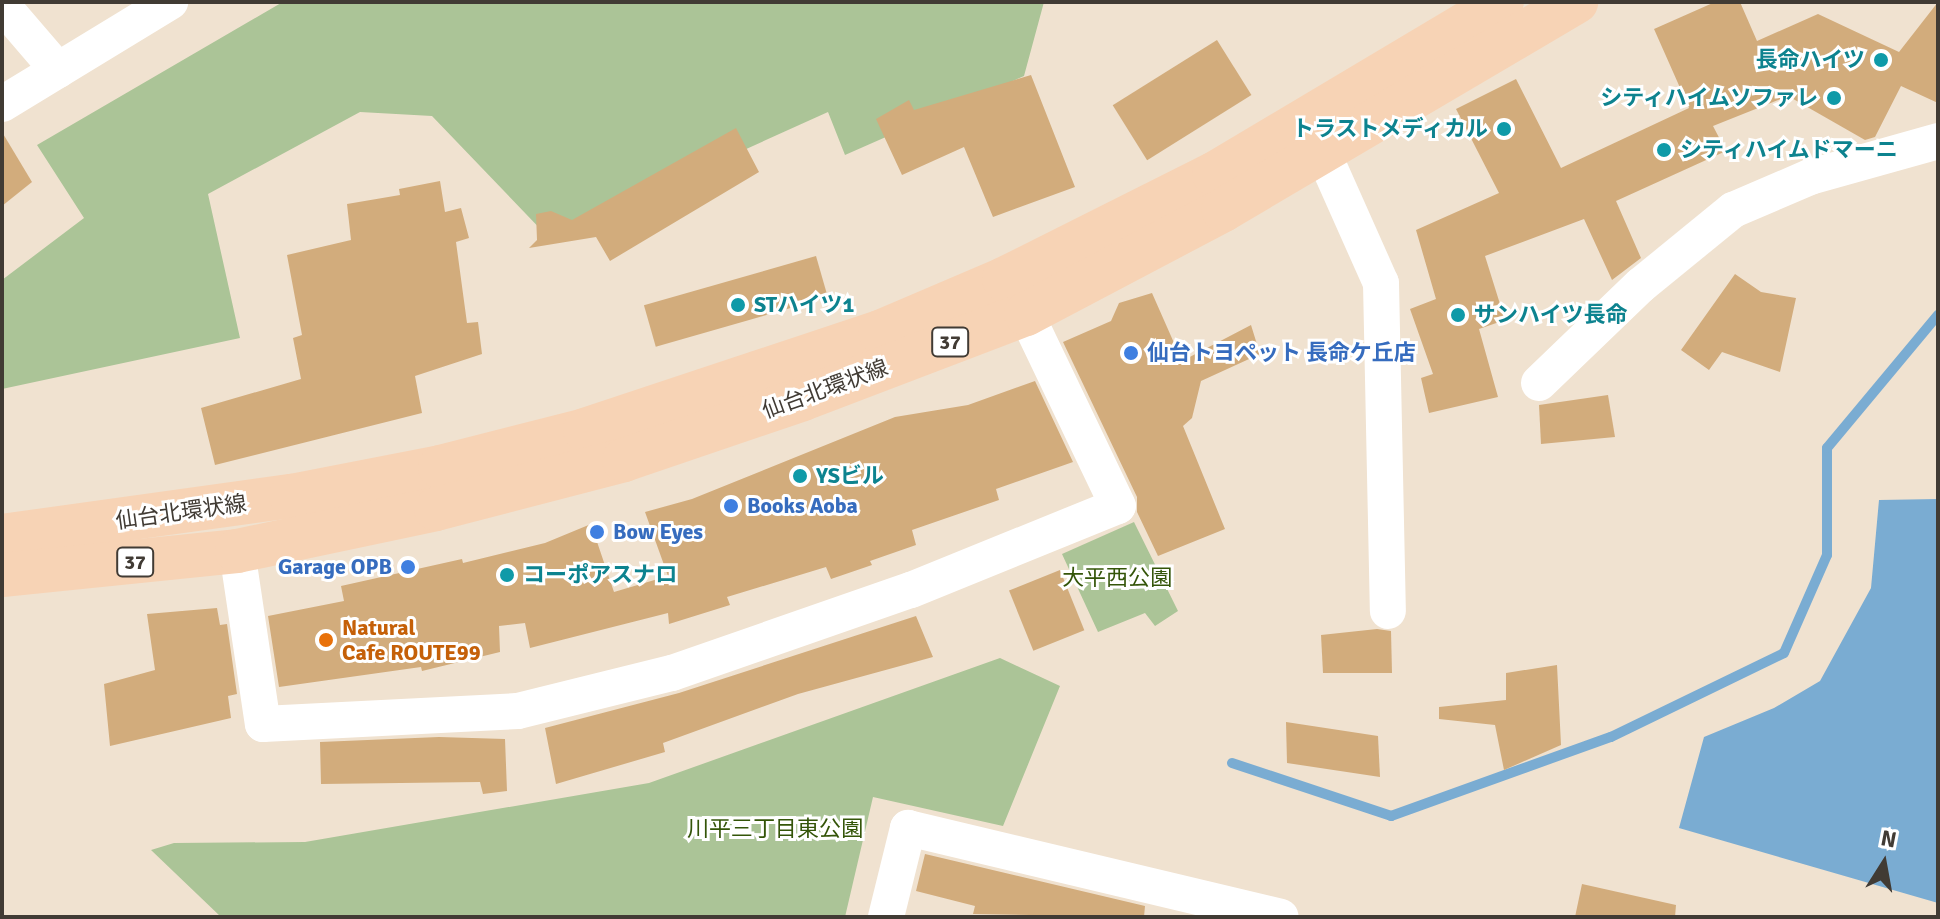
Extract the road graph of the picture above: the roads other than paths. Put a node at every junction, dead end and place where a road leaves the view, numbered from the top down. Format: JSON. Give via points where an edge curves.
{"nodes":[{"id":1,"x":170,"y":2,"type":"edge"},
{"id":2,"x":1502,"y":2,"type":"edge"},
{"id":3,"x":1576,"y":2,"type":"edge"},
{"id":4,"x":2,"y":5,"type":"edge"},
{"id":5,"x":58,"y":70,"type":"junction"},
{"id":6,"x":2,"y":104,"type":"edge"},
{"id":7,"x":1938,"y":141,"type":"edge"},
{"id":8,"x":1323,"y":153,"type":"junction"},
{"id":9,"x":1026,"y":314,"type":"junction"},
{"id":10,"x":1539,"y":383,"type":"dead end"},
{"id":11,"x":2,"y":536,"type":"edge"},
{"id":12,"x":237,"y":551,"type":"junction"},
{"id":13,"x":2,"y":575,"type":"edge"},
{"id":14,"x":1388,"y":611,"type":"dead end"},
{"id":15,"x":886,"y":917,"type":"edge"},
{"id":16,"x":1281,"y":917,"type":"edge"}],
"edges":[{"from":1,"to":5,"type":"street"},
{"from":2,"to":11,"type":"main road","name":"仙台北環状線","number":"37","via":[[1214,174],[1004,279],[880,332],[585,430],[440,467],[291,496]]},
{"from":3,"to":8,"type":"main road","name":"仙台北環状線","number":"37"},
{"from":4,"to":5,"type":"street"},
{"from":5,"to":6,"type":"street"},
{"from":7,"to":10,"type":"street","via":[[1810,177],[1733,210],[1641,285]]},
{"from":8,"to":9,"type":"main road","name":"仙台北環状線","number":"37"},
{"from":8,"to":14,"type":"street","via":[[1381,283]]},
{"from":9,"to":12,"type":"main road","name":"仙台北環状線","number":"37","via":[[624,460],[436,509]]},
{"from":9,"to":12,"type":"street","via":[[1118,506],[911,590],[672,673],[518,711],[263,724]]},
{"from":12,"to":13,"type":"main road","name":"仙台北環状線","number":"37"},
{"from":15,"to":16,"type":"street","via":[[908,828]]}]}
